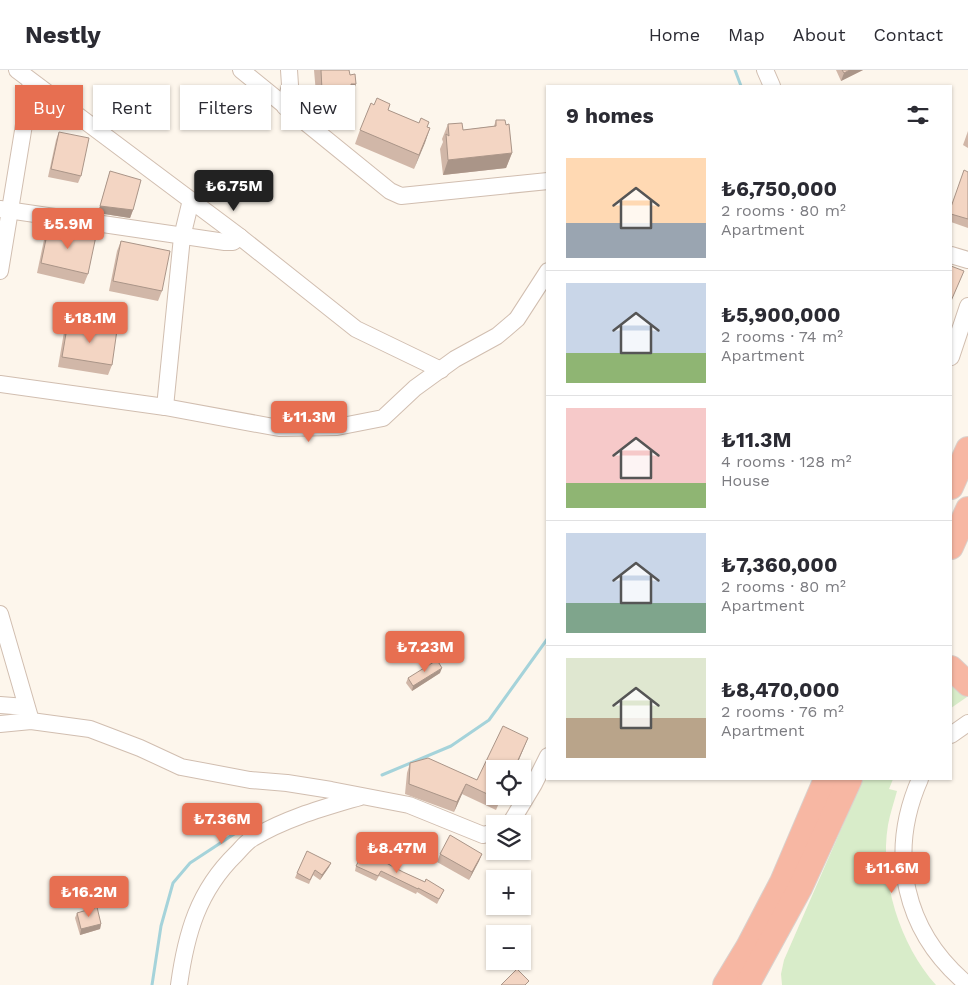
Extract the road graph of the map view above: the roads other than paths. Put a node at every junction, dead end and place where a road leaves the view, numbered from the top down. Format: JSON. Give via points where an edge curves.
{"nodes":[{"id":1,"x":17,"y":70,"type":"edge"},
{"id":2,"x":241,"y":70,"type":"edge"},
{"id":3,"x":289,"y":70,"type":"edge"},
{"id":4,"x":765,"y":70,"type":"edge"},
{"id":5,"x":31,"y":82,"type":"junction"},
{"id":6,"x":289,"y":85,"type":"edge"},
{"id":7,"x":772,"y":85,"type":"edge"},
{"id":8,"x":281,"y":104,"type":"edge"},
{"id":9,"x":314,"y":130,"type":"edge"},
{"id":10,"x":546,"y":181,"type":"edge"},
{"id":11,"x":191,"y":200,"type":"junction"},
{"id":12,"x":5,"y":210,"type":"edge"},
{"id":13,"x":182,"y":237,"type":"junction"},
{"id":14,"x":240,"y":237,"type":"junction"},
{"id":15,"x":952,"y":255,"type":"edge"},
{"id":16,"x":968,"y":260,"type":"edge"},
{"id":17,"x":0,"y":271,"type":"edge"},
{"id":18,"x":546,"y":274,"type":"edge"},
{"id":19,"x":968,"y":306,"type":"edge"},
{"id":20,"x":952,"y":354,"type":"edge"},
{"id":21,"x":441,"y":370,"type":"junction"},
{"id":22,"x":0,"y":384,"type":"edge"},
{"id":23,"x":165,"y":408,"type":"junction"},
{"id":24,"x":968,"y":449,"type":"edge"},
{"id":25,"x":952,"y":485,"type":"edge"},
{"id":26,"x":968,"y":509,"type":"edge"},
{"id":27,"x":952,"y":545,"type":"edge"},
{"id":28,"x":0,"y":614,"type":"edge"},
{"id":29,"x":952,"y":669,"type":"edge"},
{"id":30,"x":968,"y":684,"type":"edge"},
{"id":31,"x":0,"y":705,"type":"edge"},
{"id":32,"x":29,"y":714,"type":"junction"},
{"id":33,"x":968,"y":723,"type":"edge"},
{"id":34,"x":0,"y":724,"type":"edge"},
{"id":35,"x":952,"y":734,"type":"edge"},
{"id":36,"x":546,"y":760,"type":"edge"},
{"id":37,"x":826,"y":780,"type":"edge"},
{"id":38,"x":850,"y":780,"type":"edge"},
{"id":39,"x":920,"y":780,"type":"edge"},
{"id":40,"x":362,"y":796,"type":"junction"},
{"id":41,"x":515,"y":815,"type":"edge"},
{"id":42,"x":486,"y":834,"type":"edge"},
{"id":43,"x":758,"y":949,"type":"junction"},
{"id":44,"x":179,"y":985,"type":"edge"},
{"id":45,"x":711,"y":985,"type":"edge"},
{"id":46,"x":725,"y":985,"type":"edge"},
{"id":47,"x":747,"y":985,"type":"edge"},
{"id":48,"x":768,"y":985,"type":"edge"},
{"id":49,"x":968,"y":985,"type":"edge"}],
"edges":[{"from":1,"to":5,"type":"street"},
{"from":2,"to":8,"type":"street"},
{"from":3,"to":6,"type":"street"},
{"from":4,"to":7,"type":"street"},
{"from":5,"to":11,"type":"street"},
{"from":5,"to":12,"type":"street"},
{"from":9,"to":10,"type":"street","via":[[390,191],[401,196]]},
{"from":11,"to":13,"type":"street"},
{"from":11,"to":14,"type":"street"},
{"from":12,"to":13,"type":"street"},
{"from":12,"to":17,"type":"street"},
{"from":13,"to":14,"type":"street","via":[[225,242],[234,242]]},
{"from":13,"to":23,"type":"street"},
{"from":14,"to":21,"type":"street","via":[[356,330]]},
{"from":15,"to":16,"type":"street"},
{"from":18,"to":21,"type":"street","via":[[517,319],[497,336]]},
{"from":19,"to":20,"type":"street"},
{"from":21,"to":23,"type":"street","via":[[415,388],[383,418],[338,427],[279,428]]},
{"from":22,"to":23,"type":"street"},
{"from":24,"to":25,"type":"highway"},
{"from":26,"to":27,"type":"highway"},
{"from":28,"to":32,"type":"street"},
{"from":29,"to":30,"type":"highway"},
{"from":31,"to":32,"type":"street"},
{"from":32,"to":34,"type":"street"},
{"from":32,"to":40,"type":"street","via":[[90,729],[181,767]]},
{"from":33,"to":35,"type":"street"},
{"from":36,"to":41,"type":"street"},
{"from":37,"to":43,"type":"highway","via":[[782,882]]},
{"from":38,"to":43,"type":"highway","via":[[804,880]]},
{"from":39,"to":49,"type":"street","via":[[912,796],[903,844],[907,890],[926,938]]},
{"from":40,"to":42,"type":"street","via":[[409,805]]},
{"from":40,"to":44,"type":"street","via":[[270,828],[250,840],[227,863],[209,886],[192,922]]},
{"from":43,"to":45,"type":"highway","via":[[724,969]]},
{"from":43,"to":46,"type":"highway"},
{"from":43,"to":47,"type":"highway"},
{"from":43,"to":48,"type":"highway"}]}
